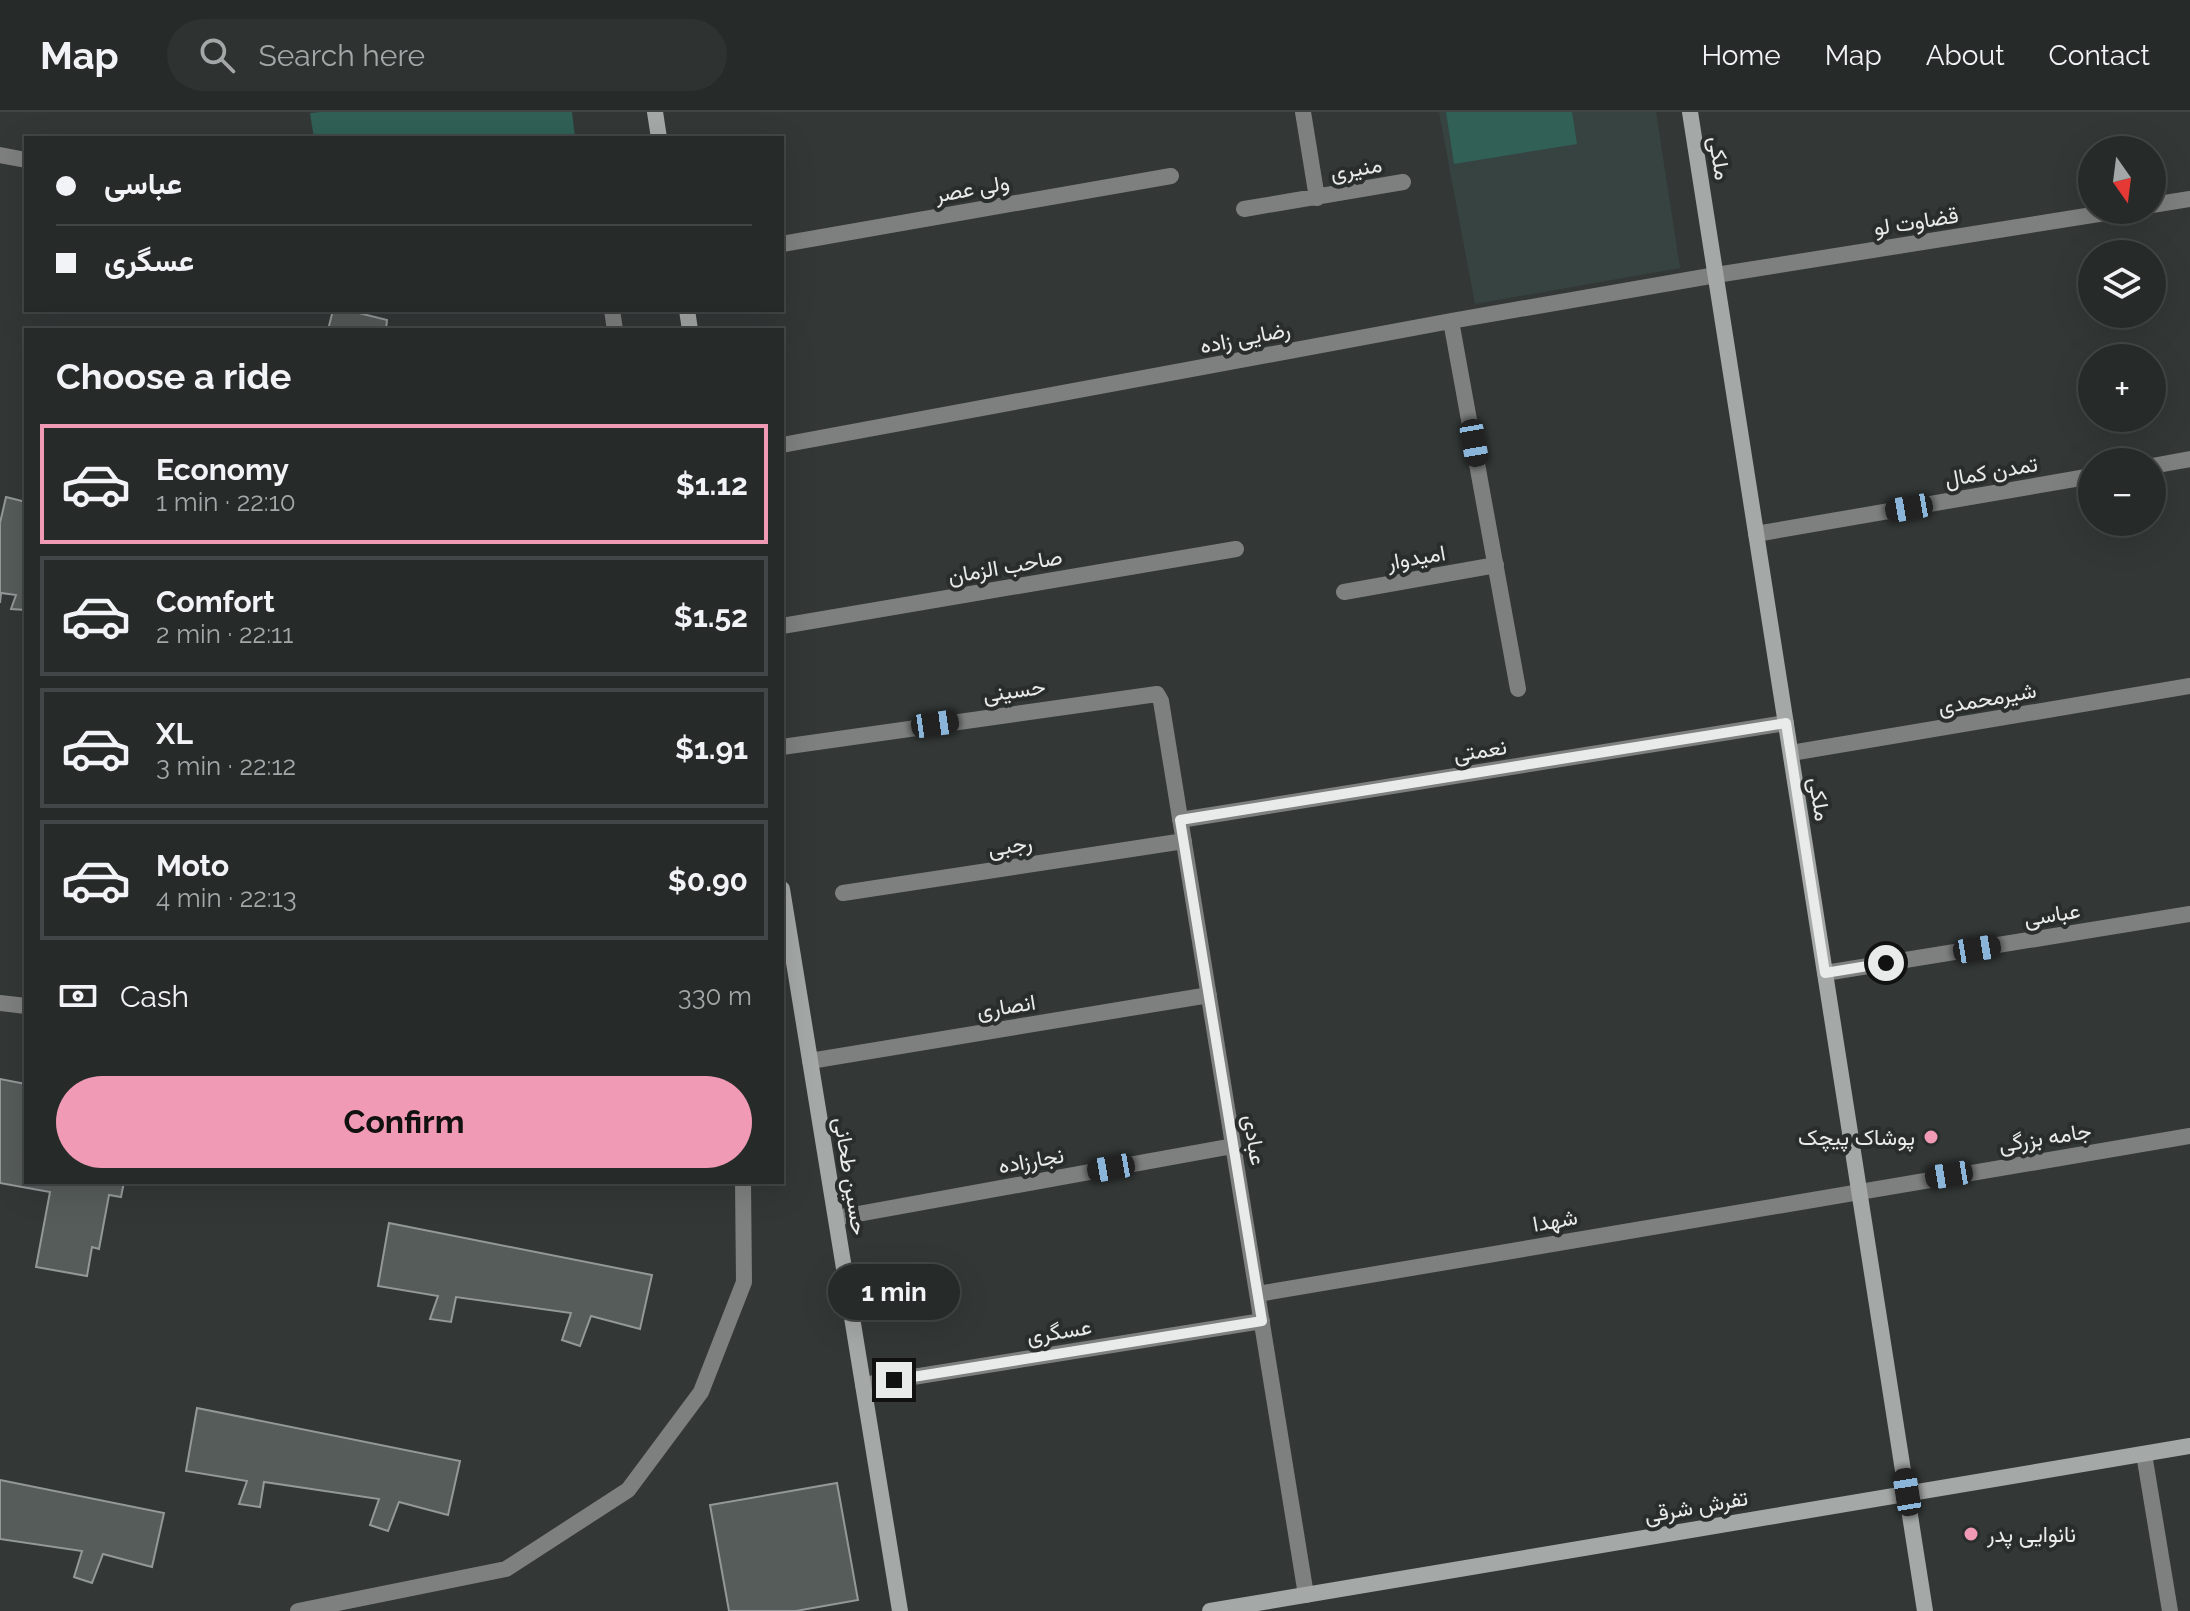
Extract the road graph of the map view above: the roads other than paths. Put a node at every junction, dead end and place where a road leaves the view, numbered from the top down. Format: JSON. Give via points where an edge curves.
{"nodes":[{"id":1,"x":655,"y":112,"type":"edge"},
{"id":2,"x":1303,"y":112,"type":"edge"},
{"id":3,"x":1690,"y":112,"type":"edge"},
{"id":4,"x":659,"y":136,"type":"edge"},
{"id":5,"x":0,"y":155,"type":"edge"},
{"id":6,"x":24,"y":160,"type":"edge"},
{"id":7,"x":1171,"y":176,"type":"dead end"},
{"id":8,"x":1403,"y":182,"type":"dead end"},
{"id":9,"x":1317,"y":198,"type":"junction"},
{"id":10,"x":2190,"y":199,"type":"edge"},
{"id":11,"x":2166,"y":203,"type":"edge"},
{"id":12,"x":1244,"y":209,"type":"dead end"},
{"id":13,"x":2078,"y":217,"type":"edge"},
{"id":14,"x":784,"y":244,"type":"edge"},
{"id":15,"x":1716,"y":275,"type":"junction"},
{"id":16,"x":1451,"y":321,"type":"junction"},
{"id":17,"x":784,"y":445,"type":"edge"},
{"id":18,"x":2190,"y":459,"type":"edge"},
{"id":19,"x":2166,"y":463,"type":"edge"},
{"id":20,"x":2078,"y":478,"type":"edge"},
{"id":21,"x":1756,"y":534,"type":"junction"},
{"id":22,"x":1236,"y":549,"type":"dead end"},
{"id":23,"x":1496,"y":565,"type":"junction"},
{"id":24,"x":1344,"y":592,"type":"dead end"},
{"id":25,"x":784,"y":626,"type":"edge"},
{"id":26,"x":2190,"y":686,"type":"edge"},
{"id":27,"x":1518,"y":689,"type":"dead end"},
{"id":28,"x":1157,"y":694,"type":"joint"},
{"id":29,"x":1786,"y":723,"type":"junction"},
{"id":30,"x":784,"y":747,"type":"edge"},
{"id":31,"x":1791,"y":753,"type":"junction"},
{"id":32,"x":1180,"y":820,"type":"junction"},
{"id":33,"x":1184,"y":841,"type":"junction"},
{"id":34,"x":843,"y":893,"type":"dead end"},
{"id":35,"x":784,"y":901,"type":"edge"},
{"id":36,"x":2190,"y":914,"type":"edge"},
{"id":37,"x":1825,"y":973,"type":"junction"},
{"id":38,"x":1209,"y":995,"type":"junction"},
{"id":39,"x":0,"y":1003,"type":"edge"},
{"id":40,"x":24,"y":1006,"type":"edge"},
{"id":41,"x":810,"y":1061,"type":"junction"},
{"id":42,"x":2190,"y":1136,"type":"edge"},
{"id":43,"x":1233,"y":1146,"type":"junction"},
{"id":44,"x":743,"y":1184,"type":"edge"},
{"id":45,"x":1859,"y":1190,"type":"junction"},
{"id":46,"x":836,"y":1218,"type":"junction"},
{"id":47,"x":1258,"y":1294,"type":"junction"},
{"id":48,"x":1262,"y":1321,"type":"junction"},
{"id":49,"x":863,"y":1385,"type":"junction"},
{"id":50,"x":2190,"y":1446,"type":"edge"},
{"id":51,"x":2144,"y":1454,"type":"junction"},
{"id":52,"x":1907,"y":1492,"type":"junction"},
{"id":53,"x":1306,"y":1595,"type":"junction"},
{"id":54,"x":298,"y":1611,"type":"edge"},
{"id":55,"x":900,"y":1611,"type":"edge"},
{"id":56,"x":1210,"y":1611,"type":"edge"},
{"id":57,"x":1925,"y":1611,"type":"edge"},
{"id":58,"x":2170,"y":1611,"type":"edge"}],
"edges":[{"from":1,"to":4,"type":"street"},
{"from":2,"to":9,"type":"street","name":"منیری"},
{"from":3,"to":15,"type":"street","name":"ملکی"},
{"from":5,"to":6,"type":"street"},
{"from":7,"to":14,"type":"street","name":"ولی عصر"},
{"from":8,"to":9,"type":"street","name":"منیری"},
{"from":9,"to":12,"type":"street","name":"منیری"},
{"from":10,"to":11,"type":"street"},
{"from":13,"to":15,"type":"street","name":"قضاوت لو"},
{"from":15,"to":16,"type":"street","name":"رضایی زاده"},
{"from":15,"to":21,"type":"street","name":"ملکی"},
{"from":16,"to":17,"type":"street","name":"رضایی زاده"},
{"from":16,"to":23,"type":"street"},
{"from":18,"to":19,"type":"street"},
{"from":20,"to":21,"type":"street","name":"تمدن کمال"},
{"from":21,"to":29,"type":"street","name":"ملکی"},
{"from":22,"to":25,"type":"street","name":"صاحب الزمان"},
{"from":23,"to":24,"type":"street","name":"امیدوار"},
{"from":23,"to":27,"type":"street"},
{"from":26,"to":31,"type":"street","name":"شیرمحمدی"},
{"from":28,"to":30,"type":"street","name":"حسینی"},
{"from":28,"to":32,"type":"street","name":"عبادی"},
{"from":29,"to":31,"type":"street","name":"ملکی"},
{"from":29,"to":32,"type":"street","name":"نعمتی"},
{"from":31,"to":37,"type":"street","name":"ملکی"},
{"from":32,"to":33,"type":"street","name":"عبادی"},
{"from":33,"to":34,"type":"street","name":"رجبی"},
{"from":33,"to":38,"type":"street","name":"عبادی"},
{"from":35,"to":41,"type":"street","name":"حسین طحانی"},
{"from":36,"to":37,"type":"street","name":"عباسی"},
{"from":37,"to":45,"type":"street","name":"ملکی"},
{"from":38,"to":41,"type":"street","name":"انصاری"},
{"from":38,"to":43,"type":"street","name":"عبادی"},
{"from":39,"to":40,"type":"street"},
{"from":41,"to":46,"type":"street","name":"حسین طحانی"},
{"from":42,"to":45,"type":"street","name":"جامه بزرگی"},
{"from":43,"to":46,"type":"street","name":"نجارزاده"},
{"from":43,"to":47,"type":"street","name":"عبادی"},
{"from":44,"to":54,"type":"street","via":[[744,1282],[701,1392],[628,1490],[506,1569]]},
{"from":45,"to":47,"type":"street","name":"شهدا"},
{"from":45,"to":52,"type":"street","name":"ملکی"},
{"from":46,"to":49,"type":"street","name":"حسین طحانی"},
{"from":47,"to":48,"type":"street","name":"عبادی"},
{"from":48,"to":49,"type":"street","name":"عسگری"},
{"from":48,"to":53,"type":"street","name":"عبادی"},
{"from":49,"to":55,"type":"street","name":"حسین طحانی"},
{"from":50,"to":51,"type":"street","name":"تفرش شرقی"},
{"from":51,"to":52,"type":"street","name":"تفرش شرقی"},
{"from":51,"to":58,"type":"street"},
{"from":52,"to":53,"type":"street","name":"تفرش شرقی"},
{"from":52,"to":57,"type":"street","name":"ملکی"},
{"from":53,"to":56,"type":"street","name":"تفرش شرقی"}]}
